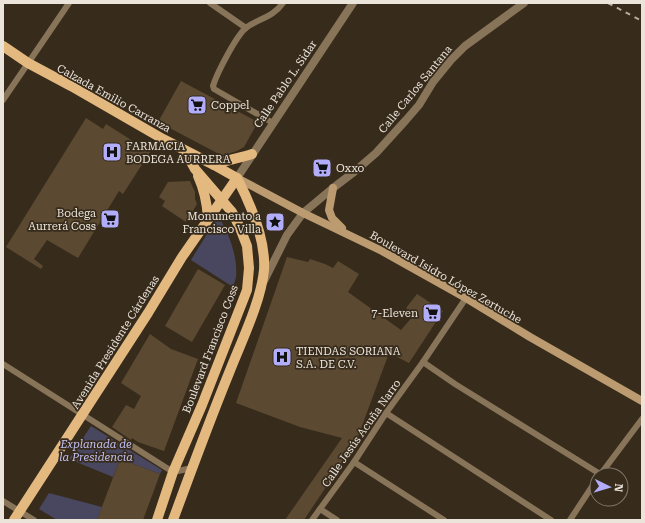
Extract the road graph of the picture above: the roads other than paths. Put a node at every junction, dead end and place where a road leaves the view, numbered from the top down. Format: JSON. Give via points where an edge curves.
{"nodes":[{"id":1,"x":69,"y":3,"type":"edge"},
{"id":2,"x":210,"y":3,"type":"edge"},
{"id":3,"x":283,"y":3,"type":"edge"},
{"id":4,"x":352,"y":3,"type":"edge"},
{"id":5,"x":524,"y":3,"type":"edge"},
{"id":6,"x":246,"y":28,"type":"junction"},
{"id":7,"x":3,"y":46,"type":"edge"},
{"id":8,"x":28,"y":63,"type":"junction"},
{"id":9,"x":3,"y":100,"type":"edge"},
{"id":10,"x":273,"y":123,"type":"junction"},
{"id":11,"x":185,"y":151,"type":"junction"},
{"id":12,"x":252,"y":154,"type":"junction"},
{"id":13,"x":214,"y":165,"type":"junction"},
{"id":14,"x":194,"y":169,"type":"junction"},
{"id":15,"x":237,"y":178,"type":"junction"},
{"id":16,"x":333,"y":188,"type":"junction"},
{"id":17,"x":222,"y":200,"type":"junction"},
{"id":18,"x":303,"y":213,"type":"junction"},
{"id":19,"x":208,"y":218,"type":"junction"},
{"id":20,"x":347,"y":233,"type":"junction"},
{"id":21,"x":260,"y":290,"type":"junction"},
{"id":22,"x":466,"y":298,"type":"junction"},
{"id":23,"x":226,"y":340,"type":"junction"},
{"id":24,"x":423,"y":362,"type":"junction"},
{"id":25,"x":3,"y":364,"type":"edge"},
{"id":26,"x":642,"y":400,"type":"edge"},
{"id":27,"x":202,"y":405,"type":"junction"},
{"id":28,"x":215,"y":406,"type":"junction"},
{"id":29,"x":386,"y":413,"type":"junction"},
{"id":30,"x":83,"y":415,"type":"junction"},
{"id":31,"x":642,"y":419,"type":"edge"},
{"id":32,"x":201,"y":443,"type":"junction"},
{"id":33,"x":354,"y":462,"type":"junction"},
{"id":34,"x":606,"y":467,"type":"edge"},
{"id":35,"x":192,"y":468,"type":"junction"},
{"id":36,"x":589,"y":470,"type":"edge"},
{"id":37,"x":173,"y":472,"type":"junction"},
{"id":38,"x":589,"y":491,"type":"edge"},
{"id":39,"x":3,"y":501,"type":"edge"},
{"id":40,"x":320,"y":509,"type":"junction"},
{"id":41,"x":17,"y":516,"type":"edge"},
{"id":42,"x":571,"y":519,"type":"edge"},
{"id":43,"x":34,"y":520,"type":"edge"},
{"id":44,"x":157,"y":520,"type":"edge"},
{"id":45,"x":172,"y":520,"type":"edge"},
{"id":46,"x":312,"y":520,"type":"edge"},
{"id":47,"x":337,"y":520,"type":"edge"},
{"id":48,"x":444,"y":520,"type":"edge"},
{"id":49,"x":551,"y":520,"type":"edge"}],
"edges":[{"from":1,"to":8,"type":"street"},
{"from":2,"to":6,"type":"street"},
{"from":3,"to":6,"type":"street","via":[[271,15]]},
{"from":4,"to":10,"type":"street","name":"Calle Pablo L. Sidar"},
{"from":5,"to":16,"type":"street","name":"Calle Carlos Santana","via":[[465,46],[433,82],[419,104],[393,135],[376,153]]},
{"from":6,"to":10,"type":"street","via":[[230,50],[213,87]]},
{"from":7,"to":8,"type":"main road","name":"Calzada Emilio Carranza"},
{"from":8,"to":9,"type":"street"},
{"from":8,"to":11,"type":"main road","name":"Calzada Emilio Carranza"},
{"from":10,"to":12,"type":"street","name":"Calle Pablo L. Sidar"},
{"from":11,"to":13,"type":"main road","name":"Calzada Emilio Carranza"},
{"from":11,"to":14,"type":"main road","name":"Boulevard Francisco Coss"},
{"from":12,"to":13,"type":"main road"},
{"from":12,"to":15,"type":"street","name":"Calle Pablo L. Sidar"},
{"from":13,"to":15,"type":"main road","name":"Calzada Emilio Carranza"},
{"from":14,"to":17,"type":"main road","name":"Boulevard Francisco Coss"},
{"from":14,"to":19,"type":"main road","via":[[208,207]]},
{"from":15,"to":17,"type":"main road","name":"Avenida Presidente Cárdenas"},
{"from":15,"to":18,"type":"main road","name":"Boulevard Isidro López Zertuche"},
{"from":15,"to":21,"type":"main road","via":[[250,207],[262,245],[264,269]]},
{"from":16,"to":18,"type":"street","name":"Calle Carlos Santana"},
{"from":16,"to":20,"type":"main road","via":[[330,215]]},
{"from":17,"to":19,"type":"main road","name":"Avenida Presidente Cárdenas"},
{"from":17,"to":23,"type":"main road","name":"Boulevard Francisco Coss","via":[[240,228],[247,246],[249,268],[247,290]]},
{"from":18,"to":20,"type":"main road","name":"Boulevard Isidro López Zertuche"},
{"from":18,"to":21,"type":"street","name":"Calle Carlos Santana","via":[[287,235]]},
{"from":19,"to":30,"type":"main road","name":"Avenida Presidente Cárdenas"},
{"from":20,"to":22,"type":"main road","name":"Boulevard Isidro López Zertuche"},
{"from":21,"to":28,"type":"main road"},
{"from":22,"to":24,"type":"street","name":"Calle Jesús Acuña Narro"},
{"from":22,"to":26,"type":"main road","name":"Boulevard Isidro López Zertuche"},
{"from":23,"to":27,"type":"main road","name":"Boulevard Francisco Coss"},
{"from":23,"to":28,"type":"main road","via":[[214,398]]},
{"from":24,"to":29,"type":"street","name":"Calle Jesús Acuña Narro"},
{"from":24,"to":36,"type":"street"},
{"from":25,"to":30,"type":"street"},
{"from":27,"to":32,"type":"main road","via":[[209,410]]},
{"from":27,"to":37,"type":"main road","name":"Boulevard Francisco Coss"},
{"from":28,"to":32,"type":"main road"},
{"from":29,"to":33,"type":"street","name":"Calle Jesús Acuña Narro"},
{"from":29,"to":49,"type":"street"},
{"from":30,"to":37,"type":"street"},
{"from":30,"to":41,"type":"main road","name":"Avenida Presidente Cárdenas"},
{"from":31,"to":34,"type":"street"},
{"from":32,"to":35,"type":"main road"},
{"from":33,"to":40,"type":"street","name":"Calle Jesús Acuña Narro"},
{"from":33,"to":48,"type":"street"},
{"from":35,"to":37,"type":"street"},
{"from":35,"to":45,"type":"main road"},
{"from":37,"to":44,"type":"main road","name":"Boulevard Francisco Coss"},
{"from":38,"to":42,"type":"street"},
{"from":39,"to":41,"type":"street"},
{"from":40,"to":46,"type":"street","name":"Calle Jesús Acuña Narro"},
{"from":40,"to":47,"type":"street"},
{"from":41,"to":43,"type":"street"}]}
